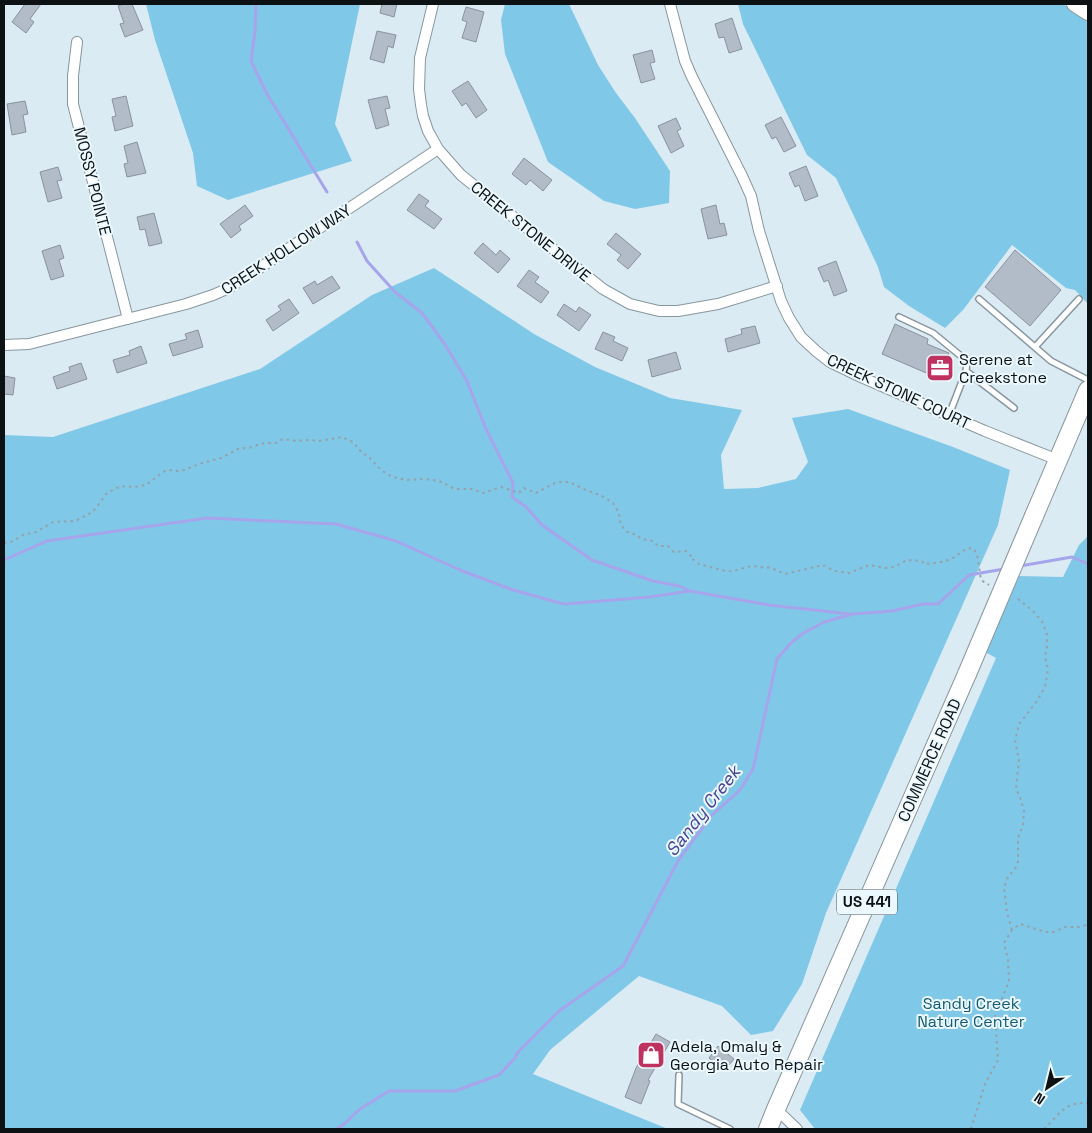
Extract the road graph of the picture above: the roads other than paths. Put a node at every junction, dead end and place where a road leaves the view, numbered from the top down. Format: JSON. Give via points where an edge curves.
{"nodes":[{"id":1,"x":433,"y":4,"type":"edge"},
{"id":2,"x":670,"y":4,"type":"edge"},
{"id":3,"x":1074,"y":4,"type":"edge"},
{"id":4,"x":1088,"y":13,"type":"edge"},
{"id":5,"x":77,"y":42,"type":"dead end"},
{"id":6,"x":438,"y":149,"type":"junction"},
{"id":7,"x":777,"y":286,"type":"junction"},
{"id":8,"x":979,"y":299,"type":"dead end"},
{"id":9,"x":1079,"y":299,"type":"dead end"},
{"id":10,"x":898,"y":317,"type":"dead end"},
{"id":11,"x":128,"y":319,"type":"junction"},
{"id":12,"x":4,"y":344,"type":"edge"},
{"id":13,"x":1035,"y":347,"type":"junction"},
{"id":14,"x":966,"y":370,"type":"junction"},
{"id":15,"x":1088,"y":380,"type":"edge"},
{"id":16,"x":1088,"y":390,"type":"edge"},
{"id":17,"x":1014,"y":408,"type":"dead end"},
{"id":18,"x":1084,"y":411,"type":"edge"},
{"id":19,"x":949,"y":415,"type":"junction"},
{"id":20,"x":1058,"y":460,"type":"junction"},
{"id":21,"x":679,"y":1075,"type":"dead end"},
{"id":22,"x":776,"y":1109,"type":"junction"},
{"id":23,"x":730,"y":1129,"type":"edge"},
{"id":24,"x":768,"y":1129,"type":"edge"},
{"id":25,"x":797,"y":1129,"type":"edge"}],
"edges":[{"from":1,"to":6,"type":"street","name":"CREEK STONE DRIVE","via":[[420,58],[419,90],[423,116]]},
{"from":2,"to":7,"type":"street","name":"CREEK STONE COURT","via":[[685,61],[750,196]]},
{"from":3,"to":4,"type":"street"},
{"from":5,"to":11,"type":"street","name":"MOSSY POINTE","via":[[73,104]]},
{"from":6,"to":7,"type":"street","name":"CREEK STONE DRIVE","via":[[461,175],[603,289],[630,304],[658,311],[678,311],[718,304]]},
{"from":6,"to":11,"type":"street","name":"CREEK HOLLOW WAY","via":[[229,288]]},
{"from":7,"to":19,"type":"street","name":"CREEK STONE COURT","via":[[789,318],[801,337],[830,362]]},
{"from":8,"to":13,"type":"lane"},
{"from":9,"to":13,"type":"lane"},
{"from":10,"to":14,"type":"lane","via":[[932,333],[967,361]]},
{"from":11,"to":12,"type":"street","name":"CREEK HOLLOW WAY","via":[[29,344]]},
{"from":13,"to":15,"type":"lane","via":[[1051,361]]},
{"from":14,"to":17,"type":"lane"},
{"from":14,"to":19,"type":"lane"},
{"from":16,"to":18,"type":"highway","name":"COMMERCE ROAD","number":"US 441"},
{"from":18,"to":20,"type":"highway","name":"COMMERCE ROAD","number":"US 441"},
{"from":19,"to":20,"type":"street","name":"CREEK STONE COURT"},
{"from":20,"to":22,"type":"highway","name":"COMMERCE ROAD","number":"US 441","bridge":true},
{"from":21,"to":23,"type":"lane","via":[[678,1104]]},
{"from":22,"to":24,"type":"highway","name":"COMMERCE ROAD","number":"US 441"},
{"from":22,"to":25,"type":"street"}]}
